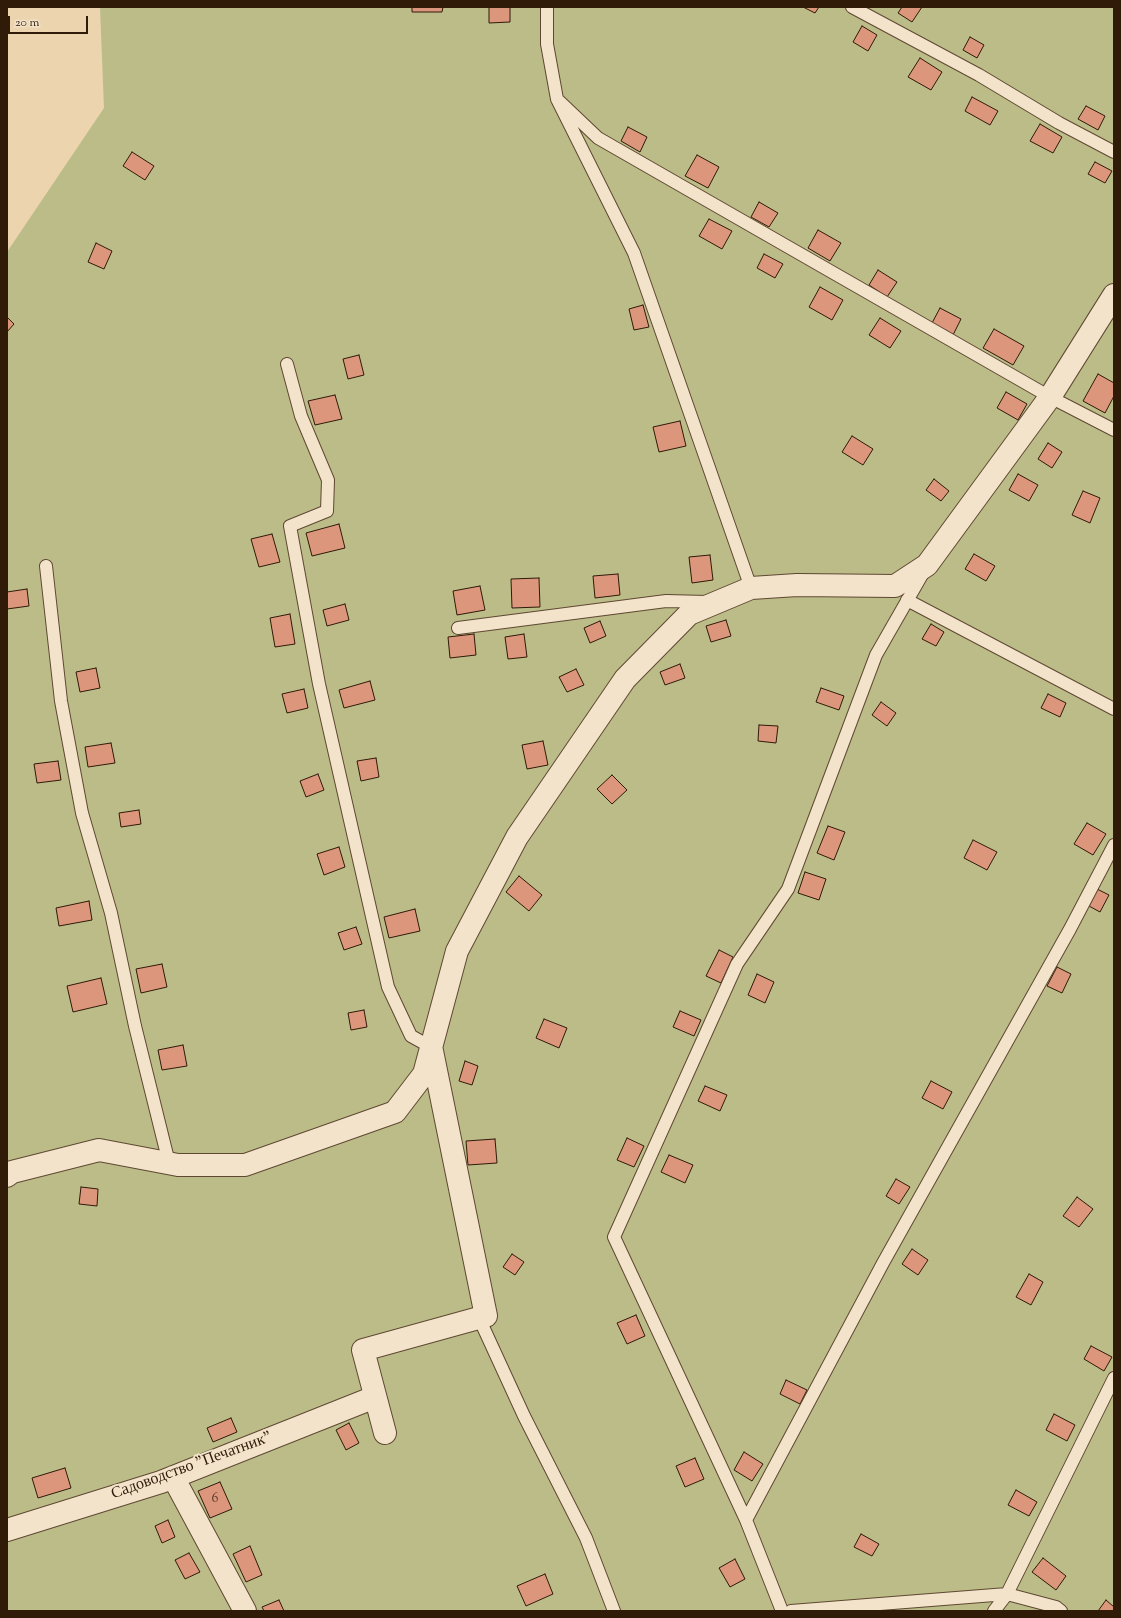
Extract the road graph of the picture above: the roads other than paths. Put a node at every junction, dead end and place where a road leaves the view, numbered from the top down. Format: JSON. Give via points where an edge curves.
{"nodes":[{"id":1,"x":547,"y":7,"type":"edge"},
{"id":2,"x":852,"y":7,"type":"edge"},
{"id":3,"x":557,"y":99,"type":"junction"},
{"id":4,"x":1114,"y":152,"type":"edge"},
{"id":5,"x":1114,"y":295,"type":"edge"},
{"id":6,"x":287,"y":364,"type":"dead end"},
{"id":7,"x":1050,"y":397,"type":"junction"},
{"id":8,"x":1114,"y":430,"type":"edge"},
{"id":9,"x":927,"y":565,"type":"junction"},
{"id":10,"x":46,"y":566,"type":"dead end"},
{"id":11,"x":751,"y":588,"type":"junction"},
{"id":12,"x":907,"y":600,"type":"junction"},
{"id":13,"x":719,"y":602,"type":"junction"},
{"id":14,"x":458,"y":628,"type":"dead end"},
{"id":15,"x":1114,"y":709,"type":"edge"},
{"id":16,"x":1114,"y":845,"type":"edge"},
{"id":17,"x":431,"y":1047,"type":"junction"},
{"id":18,"x":169,"y":1164,"type":"junction"},
{"id":19,"x":7,"y":1176,"type":"edge"},
{"id":20,"x":479,"y":1318,"type":"junction"},
{"id":21,"x":1114,"y":1378,"type":"edge"},
{"id":22,"x":375,"y":1396,"type":"junction"},
{"id":23,"x":384,"y":1433,"type":"dead end"},
{"id":24,"x":173,"y":1478,"type":"junction"},
{"id":25,"x":746,"y":1520,"type":"junction"},
{"id":26,"x":7,"y":1530,"type":"edge"},
{"id":27,"x":1007,"y":1594,"type":"junction"},
{"id":28,"x":245,"y":1611,"type":"edge"},
{"id":29,"x":614,"y":1611,"type":"edge"},
{"id":30,"x":782,"y":1611,"type":"edge"},
{"id":31,"x":791,"y":1611,"type":"edge"},
{"id":32,"x":994,"y":1611,"type":"edge"},
{"id":33,"x":1061,"y":1611,"type":"edge"}],
"edges":[{"from":1,"to":3,"type":"lane","via":[[547,44]]},
{"from":2,"to":4,"type":"lane","via":[[980,75],[1059,124]]},
{"from":3,"to":7,"type":"lane","via":[[598,138]]},
{"from":3,"to":11,"type":"lane","via":[[634,253]]},
{"from":5,"to":7,"type":"street"},
{"from":6,"to":17,"type":"lane","via":[[301,416],[328,480],[327,511],[290,526],[319,684],[388,987],[411,1036]]},
{"from":7,"to":8,"type":"lane"},
{"from":7,"to":9,"type":"street"},
{"from":9,"to":11,"type":"street","via":[[894,586],[797,585]]},
{"from":9,"to":12,"type":"lane"},
{"from":10,"to":18,"type":"lane","via":[[61,701],[82,813],[111,912],[135,1026]]},
{"from":11,"to":13,"type":"street"},
{"from":12,"to":15,"type":"lane"},
{"from":12,"to":25,"type":"lane","via":[[876,655],[788,889],[737,964],[614,1237]]},
{"from":13,"to":14,"type":"lane","via":[[666,601]]},
{"from":13,"to":17,"type":"street","via":[[690,614],[625,680],[517,837],[457,951]]},
{"from":16,"to":25,"type":"lane","via":[[1070,929],[883,1263]]},
{"from":17,"to":18,"type":"street","via":[[424,1074],[395,1112],[245,1165]]},
{"from":17,"to":20,"type":"street","via":[[486,1316]]},
{"from":18,"to":19,"type":"street","via":[[99,1150],[12,1172]]},
{"from":20,"to":22,"type":"street","via":[[363,1350]]},
{"from":20,"to":29,"type":"lane","via":[[524,1416],[586,1538]]},
{"from":21,"to":27,"type":"lane"},
{"from":22,"to":23,"type":"street"},
{"from":22,"to":24,"type":"street","name":"Садоводство \"Печатник\""},
{"from":24,"to":26,"type":"street","name":"Садоводство \"Печатник\""},
{"from":24,"to":28,"type":"street"},
{"from":25,"to":30,"type":"lane"},
{"from":27,"to":31,"type":"lane"},
{"from":27,"to":32,"type":"lane"},
{"from":27,"to":33,"type":"lane","via":[[1056,1607]]}]}
